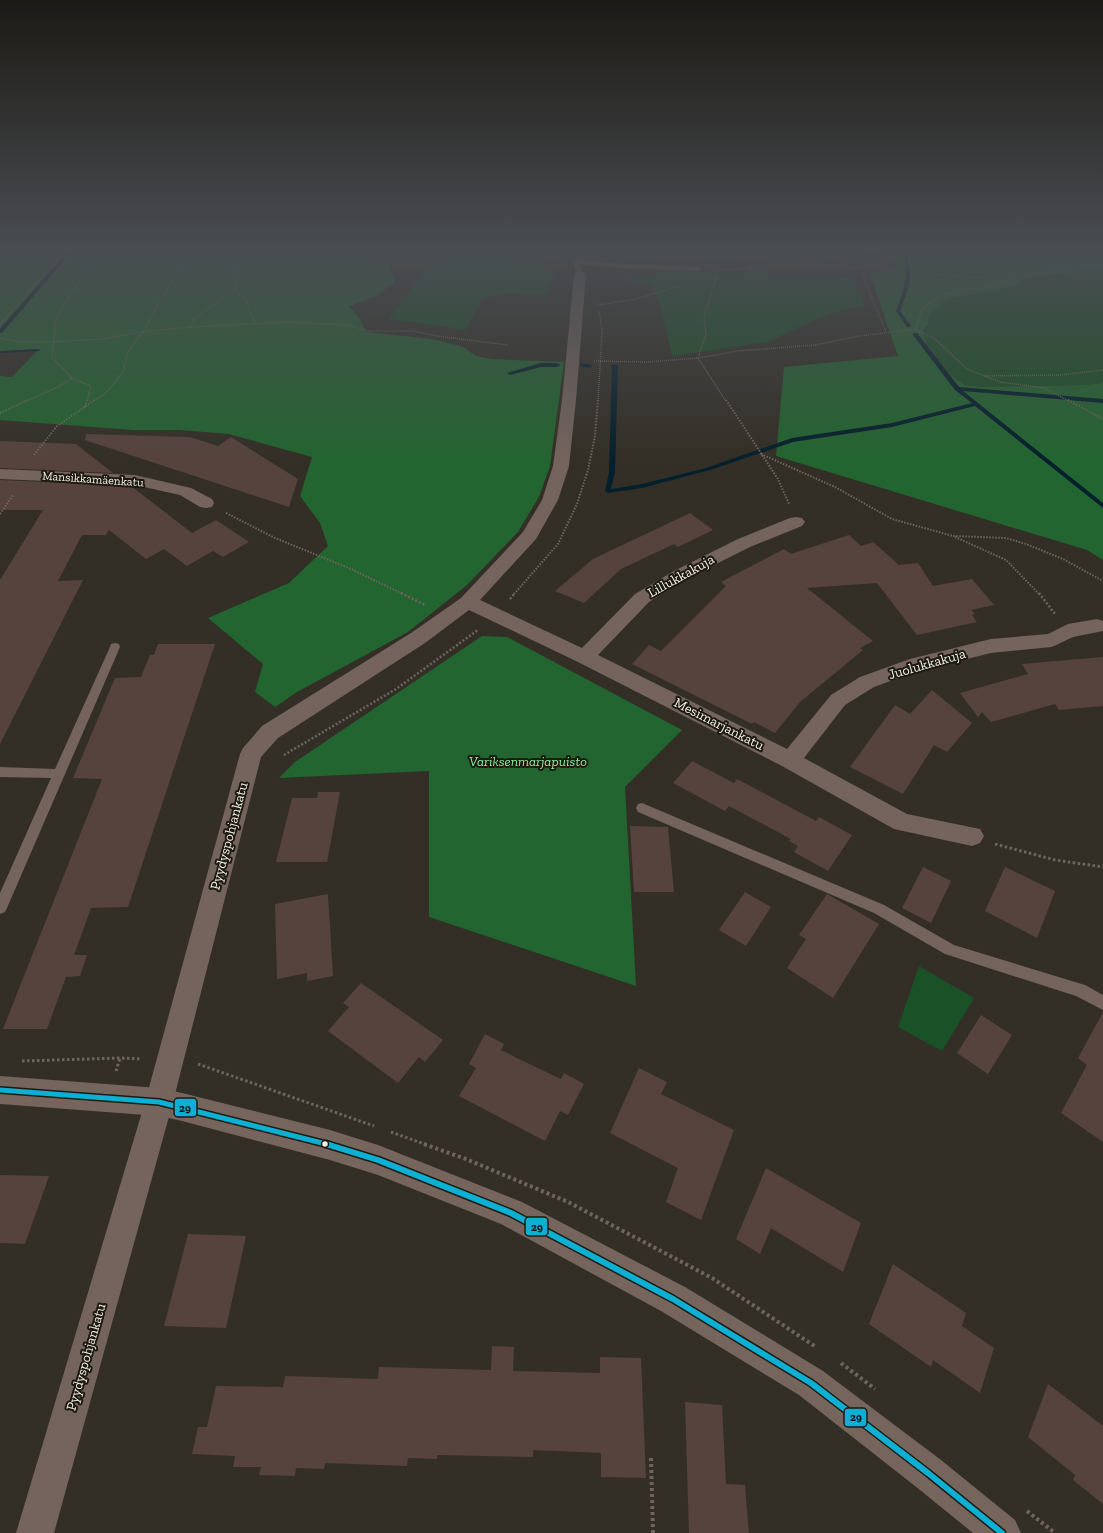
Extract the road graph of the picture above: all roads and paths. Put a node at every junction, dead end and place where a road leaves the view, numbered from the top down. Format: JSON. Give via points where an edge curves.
{"nodes":[{"id":1,"x":56,"y":320,"type":"edge"},
{"id":2,"x":150,"y":320,"type":"edge"},
{"id":3,"x":194,"y":320,"type":"edge"},
{"id":4,"x":253,"y":320,"type":"edge"},
{"id":5,"x":574,"y":320,"type":"edge"},
{"id":6,"x":704,"y":320,"type":"edge"},
{"id":7,"x":881,"y":320,"type":"edge"},
{"id":8,"x":920,"y":320,"type":"edge"},
{"id":9,"x":255,"y":324,"type":"junction"},
{"id":10,"x":190,"y":327,"type":"junction"},
{"id":11,"x":915,"y":329,"type":"junction"},
{"id":12,"x":143,"y":332,"type":"junction"},
{"id":13,"x":886,"y":332,"type":"junction"},
{"id":14,"x":0,"y":338,"type":"edge"},
{"id":15,"x":53,"y":342,"type":"junction"},
{"id":16,"x":508,"y":345,"type":"dead end"},
{"id":17,"x":698,"y":358,"type":"junction"},
{"id":18,"x":1103,"y":370,"type":"edge"},
{"id":19,"x":982,"y":376,"type":"junction"},
{"id":20,"x":72,"y":378,"type":"junction"},
{"id":21,"x":84,"y":408,"type":"junction"},
{"id":22,"x":0,"y":413,"type":"edge"},
{"id":23,"x":1102,"y":419,"type":"edge"},
{"id":24,"x":761,"y":454,"type":"junction"},
{"id":25,"x":0,"y":474,"type":"edge"},
{"id":26,"x":19,"y":475,"type":"junction"},
{"id":27,"x":206,"y":503,"type":"joint"},
{"id":28,"x":796,"y":522,"type":"joint"},
{"id":29,"x":953,"y":536,"type":"junction"},
{"id":30,"x":1103,"y":581,"type":"edge"},
{"id":31,"x":468,"y":602,"type":"junction"},
{"id":32,"x":448,"y":616,"type":"junction"},
{"id":33,"x":496,"y":616,"type":"junction"},
{"id":34,"x":1097,"y":626,"type":"dead end"},
{"id":35,"x":1068,"y":631,"type":"junction"},
{"id":36,"x":115,"y":648,"type":"dead end"},
{"id":37,"x":585,"y":657,"type":"junction"},
{"id":38,"x":282,"y":757,"type":"dead end"},
{"id":39,"x":790,"y":760,"type":"junction"},
{"id":40,"x":0,"y":772,"type":"edge"},
{"id":41,"x":59,"y":774,"type":"junction"},
{"id":42,"x":642,"y":808,"type":"dead end"},
{"id":43,"x":972,"y":836,"type":"joint"},
{"id":44,"x":1103,"y":867,"type":"edge"},
{"id":45,"x":0,"y":908,"type":"edge"},
{"id":46,"x":1103,"y":1003,"type":"edge"},
{"id":47,"x":195,"y":1057,"type":"dead end"},
{"id":48,"x":197,"y":1064,"type":"dead end"},
{"id":49,"x":0,"y":1090,"type":"edge"},
{"id":50,"x":159,"y":1102,"type":"junction"},
{"id":51,"x":651,"y":1458,"type":"dead end"},
{"id":52,"x":35,"y":1533,"type":"edge"},
{"id":53,"x":653,"y":1533,"type":"edge"},
{"id":54,"x":1002,"y":1533,"type":"edge"}],
"edges":[{"from":1,"to":15,"type":"path"},
{"from":2,"to":12,"type":"path"},
{"from":3,"to":10,"type":"path"},
{"from":4,"to":9,"type":"path"},
{"from":5,"to":31,"type":"street","name":"Pyydyspohjankatu","via":[[566,434],[561,466],[550,500],[530,535]]},
{"from":6,"to":17,"type":"path","via":[[706,335]]},
{"from":7,"to":13,"type":"path"},
{"from":8,"to":11,"type":"path"},
{"from":9,"to":10,"type":"path"},
{"from":9,"to":16,"type":"path","via":[[286,322],[347,325],[368,331],[413,331]]},
{"from":10,"to":12,"type":"path"},
{"from":11,"to":13,"type":"path"},
{"from":11,"to":19,"type":"path","via":[[935,339],[968,369]]},
{"from":12,"to":15,"type":"path","via":[[101,339]]},
{"from":12,"to":21,"type":"path","via":[[128,352],[123,372],[106,393]]},
{"from":13,"to":17,"type":"path","via":[[815,345],[738,351]]},
{"from":14,"to":15,"type":"path","via":[[20,342]]},
{"from":15,"to":20,"type":"path","via":[[52,358]]},
{"from":17,"to":24,"type":"path"},
{"from":17,"to":33,"type":"path","via":[[602,362],[595,436],[577,504],[558,544]]},
{"from":18,"to":19,"type":"path"},
{"from":19,"to":23,"type":"path","via":[[1000,382],[1044,388]]},
{"from":20,"to":21,"type":"path","via":[[91,386]]},
{"from":20,"to":22,"type":"path"},
{"from":21,"to":26,"type":"path","via":[[58,426]]},
{"from":24,"to":28,"type":"path","via":[[778,478]]},
{"from":24,"to":29,"type":"path","via":[[835,487],[892,519]]},
{"from":25,"to":26,"type":"street","name":"Mansikkamäenkatu"},
{"from":26,"to":27,"type":"street","name":"Mansikkamäenkatu","via":[[135,480],[185,491]]},
{"from":27,"to":32,"type":"path","via":[[275,538],[351,569]]},
{"from":28,"to":37,"type":"street","name":"Lillukkakuja","via":[[744,543],[680,575],[642,598]]},
{"from":29,"to":30,"type":"path","via":[[1006,538],[1063,559]]},
{"from":29,"to":35,"type":"path","via":[[1006,560],[1033,586]]},
{"from":31,"to":32,"type":"street","name":"Pyydyspohjankatu"},
{"from":31,"to":33,"type":"street","name":"Mesimarjankatu"},
{"from":32,"to":50,"type":"street","name":"Pyydyspohjankatu","via":[[418,638],[270,732],[251,754]]},
{"from":33,"to":37,"type":"street","name":"Mesimarjankatu"},
{"from":33,"to":38,"type":"path","via":[[396,689]]},
{"from":34,"to":35,"type":"street","name":"Juolukkakuja"},
{"from":35,"to":39,"type":"street","name":"Juolukkakuja","via":[[1052,640],[991,646],[910,666],[867,682],[838,700]]},
{"from":36,"to":41,"type":"lane"},
{"from":37,"to":39,"type":"street","name":"Mesimarjankatu"},
{"from":39,"to":43,"type":"street","name":"Mesimarjankatu","via":[[902,822]]},
{"from":40,"to":41,"type":"lane"},
{"from":41,"to":45,"type":"lane"},
{"from":42,"to":46,"type":"lane","via":[[880,909],[950,950],[1080,990]]},
{"from":43,"to":44,"type":"path","via":[[1021,852]]},
{"from":47,"to":48,"type":"path"},
{"from":49,"to":50,"type":"street"},
{"from":50,"to":52,"type":"street","name":"Pyydyspohjankatu"},
{"from":50,"to":54,"type":"street","via":[[330,1145],[378,1160],[511,1213],[673,1299],[811,1383]]},
{"from":51,"to":53,"type":"path"}]}
